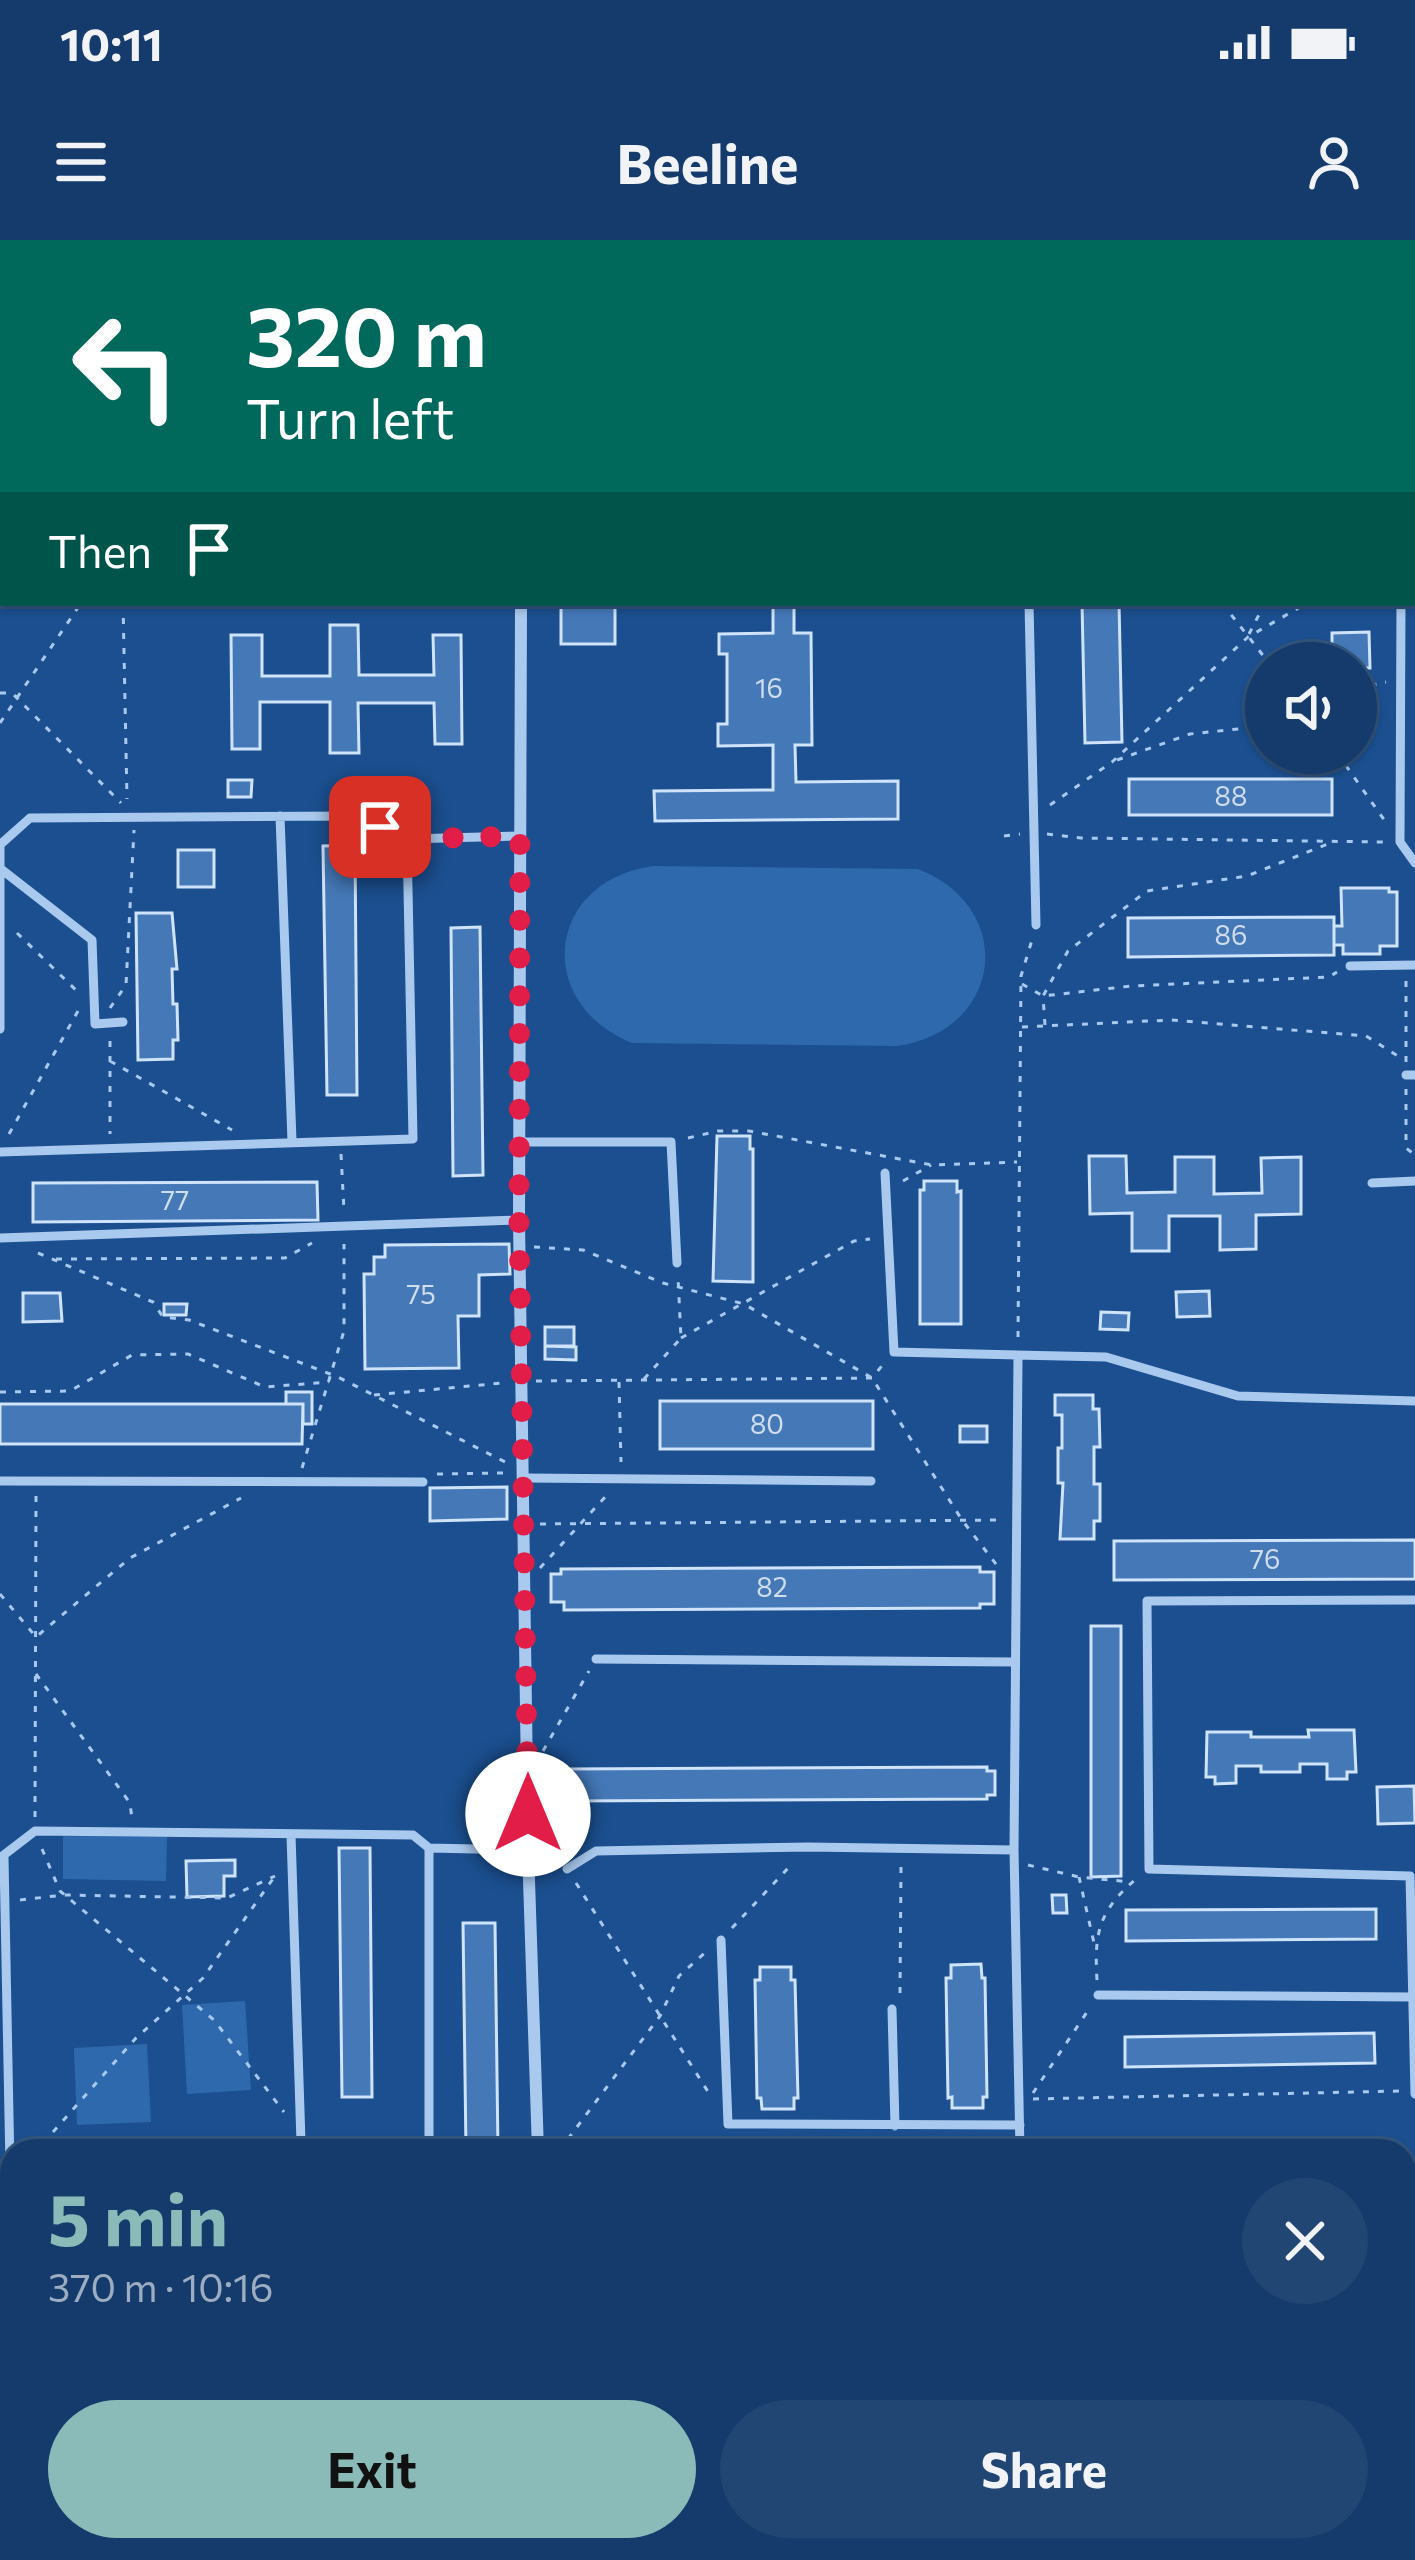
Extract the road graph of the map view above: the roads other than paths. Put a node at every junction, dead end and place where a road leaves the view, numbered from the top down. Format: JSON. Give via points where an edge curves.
{"nodes":[{"id":1,"x":521,"y":606,"type":"edge"},
{"id":2,"x":1029,"y":606,"type":"edge"},
{"id":3,"x":1402,"y":606,"type":"edge"},
{"id":4,"x":1400,"y":680,"type":"junction"},
{"id":5,"x":1415,"y":680,"type":"edge"},
{"id":6,"x":280,"y":816,"type":"junction"},
{"id":7,"x":520,"y":836,"type":"junction"},
{"id":8,"x":407,"y":839,"type":"junction"},
{"id":9,"x":0,"y":844,"type":"edge"},
{"id":10,"x":1415,"y":862,"type":"edge"},
{"id":11,"x":1,"y":869,"type":"edge"},
{"id":12,"x":1,"y":918,"type":"edge"},
{"id":13,"x":1036,"y":926,"type":"road end"},
{"id":14,"x":1415,"y":964,"type":"edge"},
{"id":15,"x":1349,"y":966,"type":"road end"},
{"id":16,"x":123,"y":1022,"type":"dead end"},
{"id":17,"x":0,"y":1029,"type":"edge"},
{"id":18,"x":292,"y":1141,"type":"junction"},
{"id":19,"x":522,"y":1142,"type":"junction"},
{"id":20,"x":0,"y":1152,"type":"edge"},
{"id":21,"x":885,"y":1173,"type":"dead end"},
{"id":22,"x":1415,"y":1181,"type":"edge"},
{"id":23,"x":1372,"y":1184,"type":"dead end"},
{"id":24,"x":519,"y":1220,"type":"junction"},
{"id":25,"x":0,"y":1238,"type":"edge"},
{"id":26,"x":677,"y":1263,"type":"road end"},
{"id":27,"x":1018,"y":1357,"type":"junction"},
{"id":28,"x":1415,"y":1400,"type":"edge"},
{"id":29,"x":525,"y":1475,"type":"junction"},
{"id":30,"x":0,"y":1481,"type":"edge"},
{"id":31,"x":423,"y":1481,"type":"road end"},
{"id":32,"x":871,"y":1481,"type":"dead end"},
{"id":33,"x":1415,"y":1600,"type":"edge"},
{"id":34,"x":596,"y":1659,"type":"road end"},
{"id":35,"x":1016,"y":1661,"type":"junction"},
{"id":36,"x":291,"y":1835,"type":"junction"},
{"id":37,"x":429,"y":1849,"type":"junction"},
{"id":38,"x":528,"y":1850,"type":"junction"},
{"id":39,"x":1014,"y":1856,"type":"junction"},
{"id":40,"x":2,"y":1858,"type":"edge"},
{"id":41,"x":567,"y":1869,"type":"road end"},
{"id":42,"x":721,"y":1940,"type":"road end"},
{"id":43,"x":1098,"y":1995,"type":"road end"},
{"id":44,"x":1412,"y":1996,"type":"junction"},
{"id":45,"x":892,"y":2009,"type":"road end"},
{"id":46,"x":1415,"y":2092,"type":"edge"},
{"id":47,"x":1019,"y":2125,"type":"junction"},
{"id":48,"x":895,"y":2126,"type":"junction"},
{"id":49,"x":300,"y":2137,"type":"junction"},
{"id":50,"x":11,"y":2139,"type":"edge"},
{"id":51,"x":248,"y":2139,"type":"edge"},
{"id":52,"x":329,"y":2139,"type":"edge"},
{"id":53,"x":430,"y":2139,"type":"edge"},
{"id":54,"x":538,"y":2139,"type":"edge"},
{"id":55,"x":1020,"y":2139,"type":"edge"}],
"edges":[{"from":1,"to":7,"type":"street"},
{"from":2,"to":13,"type":"lane"},
{"from":3,"to":4,"type":"lane"},
{"from":4,"to":5,"type":"lane"},
{"from":4,"to":10,"type":"lane","via":[[1400,842]]},
{"from":6,"to":8,"type":"lane","via":[[352,815]]},
{"from":6,"to":9,"type":"lane","via":[[30,818]]},
{"from":6,"to":18,"type":"lane"},
{"from":7,"to":8,"type":"lane"},
{"from":7,"to":19,"type":"street"},
{"from":8,"to":18,"type":"lane","via":[[413,1139]]},
{"from":9,"to":11,"type":"lane"},
{"from":11,"to":12,"type":"lane"},
{"from":11,"to":16,"type":"lane","via":[[92,940],[95,1024]]},
{"from":12,"to":17,"type":"lane"},
{"from":14,"to":15,"type":"lane"},
{"from":18,"to":20,"type":"lane"},
{"from":19,"to":24,"type":"street"},
{"from":19,"to":26,"type":"lane","via":[[671,1142]]},
{"from":21,"to":27,"type":"lane","via":[[895,1352]]},
{"from":22,"to":23,"type":"lane"},
{"from":24,"to":25,"type":"lane"},
{"from":24,"to":29,"type":"street"},
{"from":27,"to":28,"type":"lane","via":[[1106,1357],[1238,1396]]},
{"from":27,"to":35,"type":"lane"},
{"from":29,"to":32,"type":"lane"},
{"from":29,"to":38,"type":"street"},
{"from":30,"to":31,"type":"lane"},
{"from":33,"to":44,"type":"lane","via":[[1147,1601],[1149,1869],[1410,1876]]},
{"from":34,"to":35,"type":"lane"},
{"from":35,"to":39,"type":"lane"},
{"from":36,"to":37,"type":"lane","via":[[413,1835]]},
{"from":36,"to":40,"type":"lane","via":[[35,1832]]},
{"from":36,"to":49,"type":"lane"},
{"from":37,"to":38,"type":"lane"},
{"from":37,"to":53,"type":"lane"},
{"from":38,"to":54,"type":"street"},
{"from":39,"to":41,"type":"lane","via":[[901,1848],[596,1851]]},
{"from":39,"to":47,"type":"lane"},
{"from":40,"to":50,"type":"lane"},
{"from":42,"to":48,"type":"lane","via":[[728,2124]]},
{"from":43,"to":44,"type":"lane"},
{"from":44,"to":46,"type":"lane"},
{"from":45,"to":48,"type":"lane"},
{"from":47,"to":48,"type":"lane"},
{"from":47,"to":55,"type":"lane"},
{"from":49,"to":51,"type":"lane"},
{"from":49,"to":52,"type":"lane"}]}
